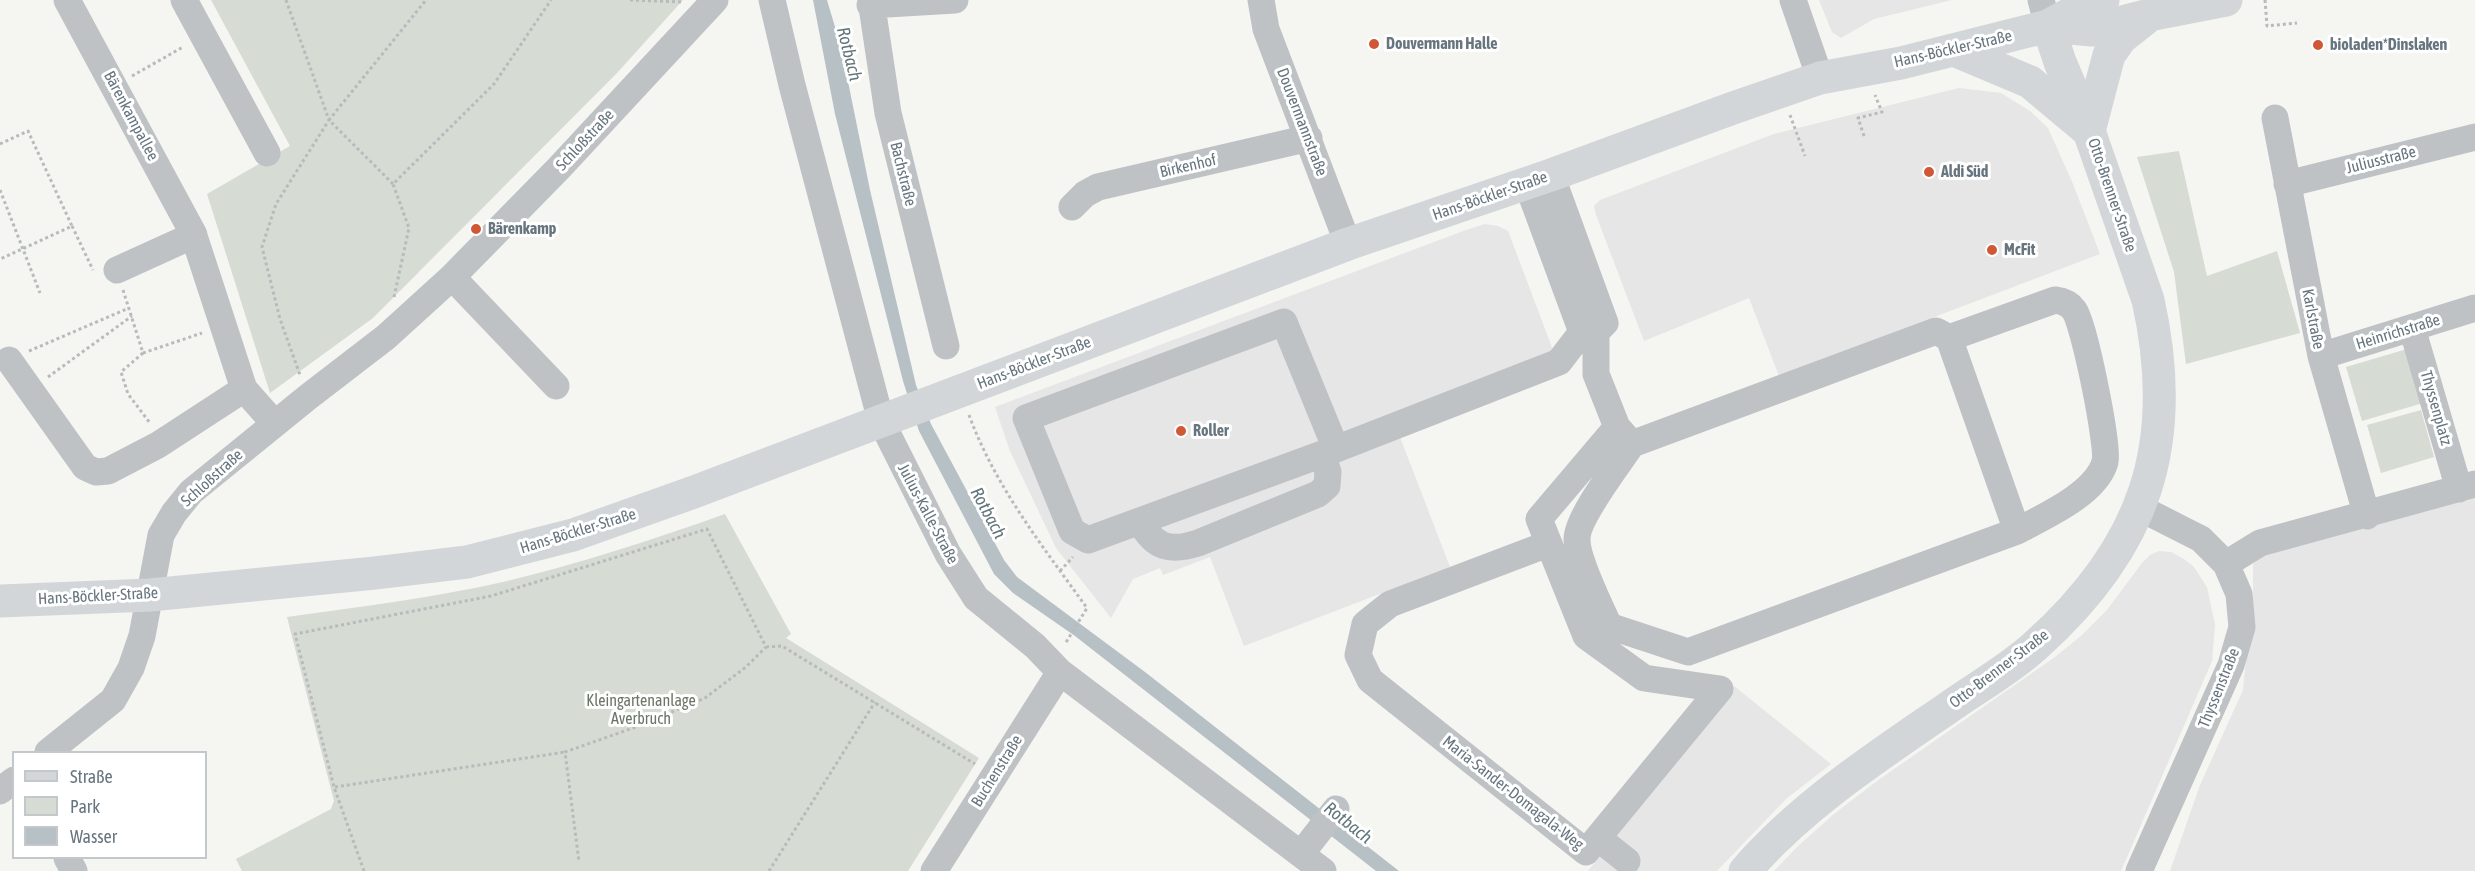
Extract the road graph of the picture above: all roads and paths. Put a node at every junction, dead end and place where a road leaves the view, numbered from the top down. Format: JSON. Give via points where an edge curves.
{"nodes":[{"id":1,"x":67,"y":0,"type":"edge"},
{"id":2,"x":184,"y":0,"type":"edge"},
{"id":3,"x":286,"y":0,"type":"edge"},
{"id":4,"x":426,"y":0,"type":"edge"},
{"id":5,"x":551,"y":0,"type":"edge"},
{"id":6,"x":630,"y":0,"type":"edge"},
{"id":7,"x":772,"y":0,"type":"edge"},
{"id":8,"x":955,"y":0,"type":"edge"},
{"id":9,"x":1261,"y":0,"type":"edge"},
{"id":10,"x":1793,"y":0,"type":"edge"},
{"id":11,"x":2103,"y":0,"type":"edge"},
{"id":12,"x":2226,"y":0,"type":"edge"},
{"id":13,"x":2265,"y":0,"type":"edge"},
{"id":14,"x":714,"y":2,"type":"edge"},
{"id":15,"x":870,"y":3,"type":"edge"},
{"id":16,"x":2045,"y":13,"type":"edge"},
{"id":17,"x":2149,"y":15,"type":"junction"},
{"id":18,"x":2297,"y":23,"type":"dead end"},
{"id":19,"x":203,"y":36,"type":"junction"},
{"id":20,"x":1954,"y":50,"type":"junction"},
{"id":21,"x":1866,"y":68,"type":"junction"},
{"id":22,"x":1820,"y":78,"type":"junction"},
{"id":23,"x":115,"y":86,"type":"junction"},
{"id":24,"x":1781,"y":91,"type":"junction"},
{"id":25,"x":2275,"y":118,"type":"dead end"},
{"id":26,"x":329,"y":120,"type":"junction"},
{"id":27,"x":2089,"y":131,"type":"junction"},
{"id":28,"x":1864,"y":136,"type":"dead end"},
{"id":29,"x":2475,"y":137,"type":"edge"},
{"id":30,"x":1309,"y":138,"type":"junction"},
{"id":31,"x":0,"y":144,"type":"edge"},
{"id":32,"x":267,"y":153,"type":"dead end"},
{"id":33,"x":1805,"y":156,"type":"dead end"},
{"id":34,"x":1539,"y":179,"type":"junction"},
{"id":35,"x":393,"y":184,"type":"junction"},
{"id":36,"x":2287,"y":184,"type":"junction"},
{"id":37,"x":0,"y":190,"type":"edge"},
{"id":38,"x":1072,"y":207,"type":"dead end"},
{"id":39,"x":72,"y":226,"type":"junction"},
{"id":40,"x":194,"y":234,"type":"junction"},
{"id":41,"x":1348,"y":244,"type":"junction"},
{"id":42,"x":24,"y":248,"type":"junction"},
{"id":43,"x":0,"y":259,"type":"edge"},
{"id":44,"x":117,"y":270,"type":"junction"},
{"id":45,"x":452,"y":277,"type":"junction"},
{"id":46,"x":40,"y":293,"type":"dead end"},
{"id":47,"x":129,"y":308,"type":"junction"},
{"id":48,"x":2475,"y":308,"type":"edge"},
{"id":49,"x":132,"y":316,"type":"junction"},
{"id":50,"x":222,"y":326,"type":"junction"},
{"id":51,"x":2412,"y":328,"type":"junction"},
{"id":52,"x":1594,"y":329,"type":"junction"},
{"id":53,"x":386,"y":337,"type":"junction"},
{"id":54,"x":1949,"y":338,"type":"junction"},
{"id":55,"x":946,"y":346,"type":"dead end"},
{"id":56,"x":143,"y":353,"type":"junction"},
{"id":57,"x":2320,"y":356,"type":"junction"},
{"id":58,"x":9,"y":360,"type":"joint"},
{"id":59,"x":556,"y":386,"type":"dead end"},
{"id":60,"x":244,"y":389,"type":"junction"},
{"id":61,"x":30,"y":390,"type":"junction"},
{"id":62,"x":308,"y":397,"type":"junction"},
{"id":63,"x":952,"y":405,"type":"junction"},
{"id":64,"x":892,"y":417,"type":"junction"},
{"id":65,"x":275,"y":424,"type":"junction"},
{"id":66,"x":1625,"y":436,"type":"junction"},
{"id":67,"x":164,"y":441,"type":"junction"},
{"id":68,"x":1329,"y":452,"type":"junction"},
{"id":69,"x":2467,"y":487,"type":"edge"},
{"id":70,"x":2140,"y":508,"type":"junction"},
{"id":71,"x":2367,"y":516,"type":"junction"},
{"id":72,"x":1140,"y":521,"type":"junction"},
{"id":73,"x":2017,"y":531,"type":"junction"},
{"id":74,"x":1548,"y":544,"type":"junction"},
{"id":75,"x":2226,"y":564,"type":"junction"},
{"id":76,"x":150,"y":595,"type":"junction"},
{"id":77,"x":0,"y":601,"type":"edge"},
{"id":78,"x":1068,"y":639,"type":"dead end"},
{"id":79,"x":766,"y":647,"type":"junction"},
{"id":80,"x":1060,"y":672,"type":"junction"},
{"id":81,"x":875,"y":702,"type":"junction"},
{"id":82,"x":50,"y":751,"type":"edge"},
{"id":83,"x":565,"y":752,"type":"junction"},
{"id":84,"x":975,"y":764,"type":"dead end"},
{"id":85,"x":12,"y":782,"type":"edge"},
{"id":86,"x":334,"y":787,"type":"junction"},
{"id":87,"x":0,"y":791,"type":"edge"},
{"id":88,"x":1336,"y":809,"type":"dead end"},
{"id":89,"x":1598,"y":838,"type":"junction"},
{"id":90,"x":1308,"y":845,"type":"junction"},
{"id":91,"x":1627,"y":861,"type":"dead end"},
{"id":92,"x":579,"y":862,"type":"dead end"},
{"id":93,"x":363,"y":871,"type":"edge"},
{"id":94,"x":769,"y":871,"type":"edge"},
{"id":95,"x":934,"y":871,"type":"edge"},
{"id":96,"x":1323,"y":871,"type":"edge"},
{"id":97,"x":1745,"y":871,"type":"edge"},
{"id":98,"x":2139,"y":871,"type":"edge"}],
"edges":[{"from":1,"to":23,"type":"street","name":"Bärenkampallee"},
{"from":2,"to":19,"type":"street"},
{"from":3,"to":26,"type":"path"},
{"from":4,"to":26,"type":"path"},
{"from":5,"to":35,"type":"path","via":[[494,84]]},
{"from":6,"to":14,"type":"path"},
{"from":7,"to":64,"type":"street","name":"Julius-Kalle-Straße","via":[[795,97]]},
{"from":8,"to":15,"type":"street"},
{"from":9,"to":30,"type":"street","name":"Douvermannstraße","via":[[1266,29]]},
{"from":10,"to":22,"type":"street"},
{"from":11,"to":16,"type":"main road","name":"Hans-Böckler-Straße"},
{"from":12,"to":17,"type":"main road","name":"Hans-Böckler-Straße"},
{"from":13,"to":18,"type":"path","via":[[2267,26]]},
{"from":14,"to":45,"type":"street","name":"Schloßstraße"},
{"from":15,"to":55,"type":"street","name":"Bachstraße","via":[[888,113]]},
{"from":16,"to":17,"type":"main road","name":"Hans-Böckler-Straße","via":[[2092,30]]},
{"from":16,"to":20,"type":"main road","name":"Hans-Böckler-Straße"},
{"from":16,"to":27,"type":"main road","name":"Otto-Brenner-Straße"},
{"from":17,"to":27,"type":"main road","name":"Hans-Böckler-Straße","via":[[2121,38],[2109,55]]},
{"from":19,"to":23,"type":"path"},
{"from":19,"to":32,"type":"street"},
{"from":20,"to":21,"type":"main road","name":"Hans-Böckler-Straße"},
{"from":20,"to":27,"type":"main road","via":[[2030,82]]},
{"from":21,"to":22,"type":"main road","name":"Hans-Böckler-Straße"},
{"from":21,"to":28,"type":"path","via":[[1882,112],[1858,118]]},
{"from":22,"to":24,"type":"main road","name":"Hans-Böckler-Straße"},
{"from":23,"to":40,"type":"street","name":"Bärenkampallee"},
{"from":24,"to":33,"type":"path"},
{"from":24,"to":34,"type":"main road","name":"Hans-Böckler-Straße"},
{"from":25,"to":36,"type":"street","name":"Karlstraße"},
{"from":26,"to":35,"type":"path"},
{"from":26,"to":62,"type":"path","via":[[276,204],[262,247],[280,319]]},
{"from":27,"to":70,"type":"main road","name":"Otto-Brenner-Straße","via":[[2153,323],[2159,368],[2159,419],[2154,463]]},
{"from":29,"to":36,"type":"street","name":"Juliusstraße"},
{"from":30,"to":38,"type":"street","name":"Birkenhof","via":[[1098,187]]},
{"from":30,"to":41,"type":"street","name":"Douvermannstraße"},
{"from":31,"to":39,"type":"path","via":[[28,131]]},
{"from":34,"to":41,"type":"main road","name":"Hans-Böckler-Straße"},
{"from":34,"to":52,"type":"street"},
{"from":35,"to":53,"type":"path","via":[[409,228]]},
{"from":36,"to":57,"type":"street","name":"Karlstraße"},
{"from":37,"to":42,"type":"path"},
{"from":39,"to":42,"type":"path"},
{"from":39,"to":44,"type":"path","via":[[98,278]]},
{"from":40,"to":44,"type":"street"},
{"from":40,"to":50,"type":"street"},
{"from":41,"to":63,"type":"main road","name":"Hans-Böckler-Straße"},
{"from":42,"to":43,"type":"path"},
{"from":42,"to":46,"type":"path"},
{"from":44,"to":47,"type":"path"},
{"from":45,"to":53,"type":"street","name":"Schloßstraße"},
{"from":45,"to":59,"type":"street"},
{"from":47,"to":49,"type":"path"},
{"from":47,"to":58,"type":"path"},
{"from":48,"to":51,"type":"street","name":"Heinrichstraße"},
{"from":49,"to":56,"type":"path"},
{"from":49,"to":61,"type":"path"},
{"from":50,"to":56,"type":"path"},
{"from":50,"to":60,"type":"street"},
{"from":51,"to":57,"type":"street","name":"Heinrichstraße"},
{"from":51,"to":69,"type":"street","name":"Thyssenplatz"},
{"from":52,"to":66,"type":"street","via":[[1596,374]]},
{"from":52,"to":68,"type":"street","via":[[1559,362]]},
{"from":53,"to":62,"type":"street","name":"Schloßstraße"},
{"from":54,"to":66,"type":"street","via":[[1936,330]]},
{"from":54,"to":73,"type":"street"},
{"from":54,"to":73,"type":"street","via":[[2055,300],[2066,302],[2075,311],[2106,443],[2105,462],[2082,493]]},
{"from":56,"to":67,"type":"path","via":[[121,372],[128,394]]},
{"from":57,"to":71,"type":"street","name":"Karlstraße"},
{"from":58,"to":61,"type":"street"},
{"from":60,"to":65,"type":"street"},
{"from":60,"to":67,"type":"street"},
{"from":61,"to":67,"type":"street","via":[[85,467],[96,472],[108,471]]},
{"from":62,"to":65,"type":"street","name":"Schloßstraße"},
{"from":63,"to":64,"type":"main road","name":"Hans-Böckler-Straße"},
{"from":63,"to":78,"type":"path","via":[[975,431],[1030,530],[1087,608]]},
{"from":64,"to":76,"type":"main road","name":"Hans-Böckler-Straße","via":[[573,535],[467,562]]},
{"from":64,"to":80,"type":"street","name":"Julius-Kalle-Straße","via":[[948,554],[976,598]]},
{"from":65,"to":76,"type":"street","name":"Schloßstraße","via":[[191,492],[174,513],[161,535]]},
{"from":66,"to":73,"type":"street","via":[[1580,522],[1576,540],[1609,626],[1688,652]]},
{"from":66,"to":74,"type":"street","name":"Maria-Sander-Domagala-Weg","via":[[1539,519]]},
{"from":68,"to":72,"type":"street"},
{"from":68,"to":72,"type":"street","via":[[1327,486],[1318,494],[1198,543],[1184,548],[1157,543]]},
{"from":68,"to":72,"type":"street","via":[[1284,322],[1026,418],[1072,531],[1088,540]]},
{"from":69,"to":71,"type":"street"},
{"from":70,"to":75,"type":"street","name":"Thyssenstraße","via":[[2201,539]]},
{"from":70,"to":97,"type":"main road","name":"Otto-Brenner-Straße","via":[[2103,573],[2034,647],[1812,804]]},
{"from":71,"to":75,"type":"street","via":[[2260,543]]},
{"from":74,"to":89,"type":"street","name":"Maria-Sander-Domagala-Weg","via":[[1586,636],[1644,678],[1725,690]]},
{"from":74,"to":89,"type":"street","name":"Maria-Sander-Domagala-Weg","via":[[1390,604],[1365,624],[1358,655],[1370,680],[1586,852]]},
{"from":75,"to":98,"type":"street","name":"Thyssenstraße","via":[[2239,594],[2242,627],[2231,665]]},
{"from":76,"to":77,"type":"main road","name":"Hans-Böckler-Straße"},
{"from":76,"to":82,"type":"street","name":"Schloßstraße","via":[[131,668],[113,700]]},
{"from":79,"to":81,"type":"path","via":[[782,645]]},
{"from":79,"to":83,"type":"path","via":[[705,698]]},
{"from":79,"to":86,"type":"path","via":[[707,529],[491,596],[295,634]]},
{"from":80,"to":90,"type":"street","name":"Julius-Kalle-Straße"},
{"from":80,"to":95,"type":"street","name":"Buchenstraße"},
{"from":81,"to":84,"type":"path"},
{"from":81,"to":94,"type":"path"},
{"from":83,"to":86,"type":"path"},
{"from":83,"to":92,"type":"path"},
{"from":85,"to":87,"type":"street"},
{"from":86,"to":93,"type":"path"},
{"from":88,"to":90,"type":"street"},
{"from":89,"to":91,"type":"street"},
{"from":90,"to":96,"type":"street","name":"Julius-Kalle-Straße"}]}
